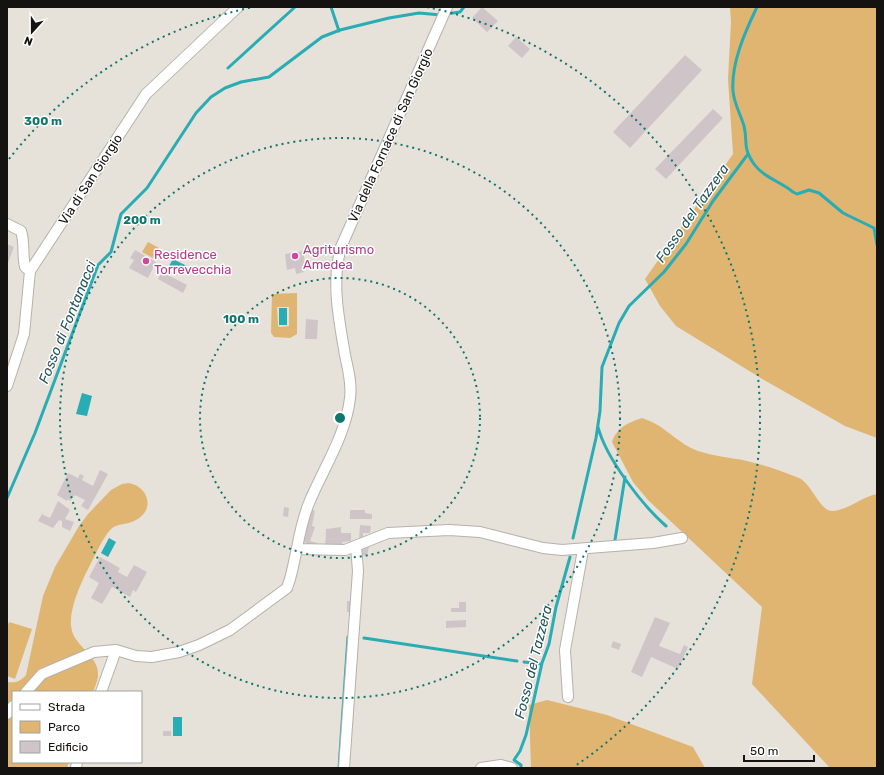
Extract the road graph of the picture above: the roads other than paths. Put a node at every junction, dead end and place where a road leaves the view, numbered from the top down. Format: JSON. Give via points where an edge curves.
{"nodes":[{"id":1,"x":238,"y":7,"type":"edge"},
{"id":2,"x":447,"y":7,"type":"edge"},
{"id":3,"x":7,"y":224,"type":"edge"},
{"id":4,"x":30,"y":271,"type":"junction"},
{"id":5,"x":7,"y":386,"type":"edge"},
{"id":6,"x":682,"y":538,"type":"dead end"},
{"id":7,"x":356,"y":546,"type":"junction"},
{"id":8,"x":297,"y":549,"type":"junction"},
{"id":9,"x":582,"y":550,"type":"junction"},
{"id":10,"x":116,"y":650,"type":"junction"},
{"id":11,"x":27,"y":691,"type":"edge"},
{"id":12,"x":101,"y":691,"type":"edge"},
{"id":13,"x":568,"y":697,"type":"dead end"},
{"id":14,"x":344,"y":768,"type":"edge"},
{"id":15,"x":481,"y":768,"type":"edge"},
{"id":16,"x":512,"y":768,"type":"edge"}],
"edges":[{"from":1,"to":4,"type":"street","name":"Via di San Giorgio","via":[[146,94]]},
{"from":2,"to":8,"type":"street","name":"Via della Fornace di San Giorgio","via":[[340,247],[336,294],[350,384],[349,404],[336,444],[306,510]]},
{"from":3,"to":4,"type":"street","via":[[21,231],[24,240],[24,266]]},
{"from":4,"to":5,"type":"street","name":"Via di San Giorgio","via":[[24,334]]},
{"from":6,"to":9,"type":"street"},
{"from":7,"to":8,"type":"street","via":[[336,551]]},
{"from":7,"to":9,"type":"street","via":[[392,533],[458,530],[480,532],[552,550]]},
{"from":7,"to":14,"type":"street","via":[[358,571]]},
{"from":8,"to":10,"type":"street","name":"Via della Fornace di San Giorgio","via":[[287,588],[230,630],[199,645],[162,656],[140,656]]},
{"from":9,"to":13,"type":"street","via":[[565,650]]},
{"from":10,"to":11,"type":"street","name":"Via della Fornace di San Giorgio","via":[[94,652],[42,674]]},
{"from":10,"to":12,"type":"street"},
{"from":15,"to":16,"type":"street","via":[[501,765]]}]}
